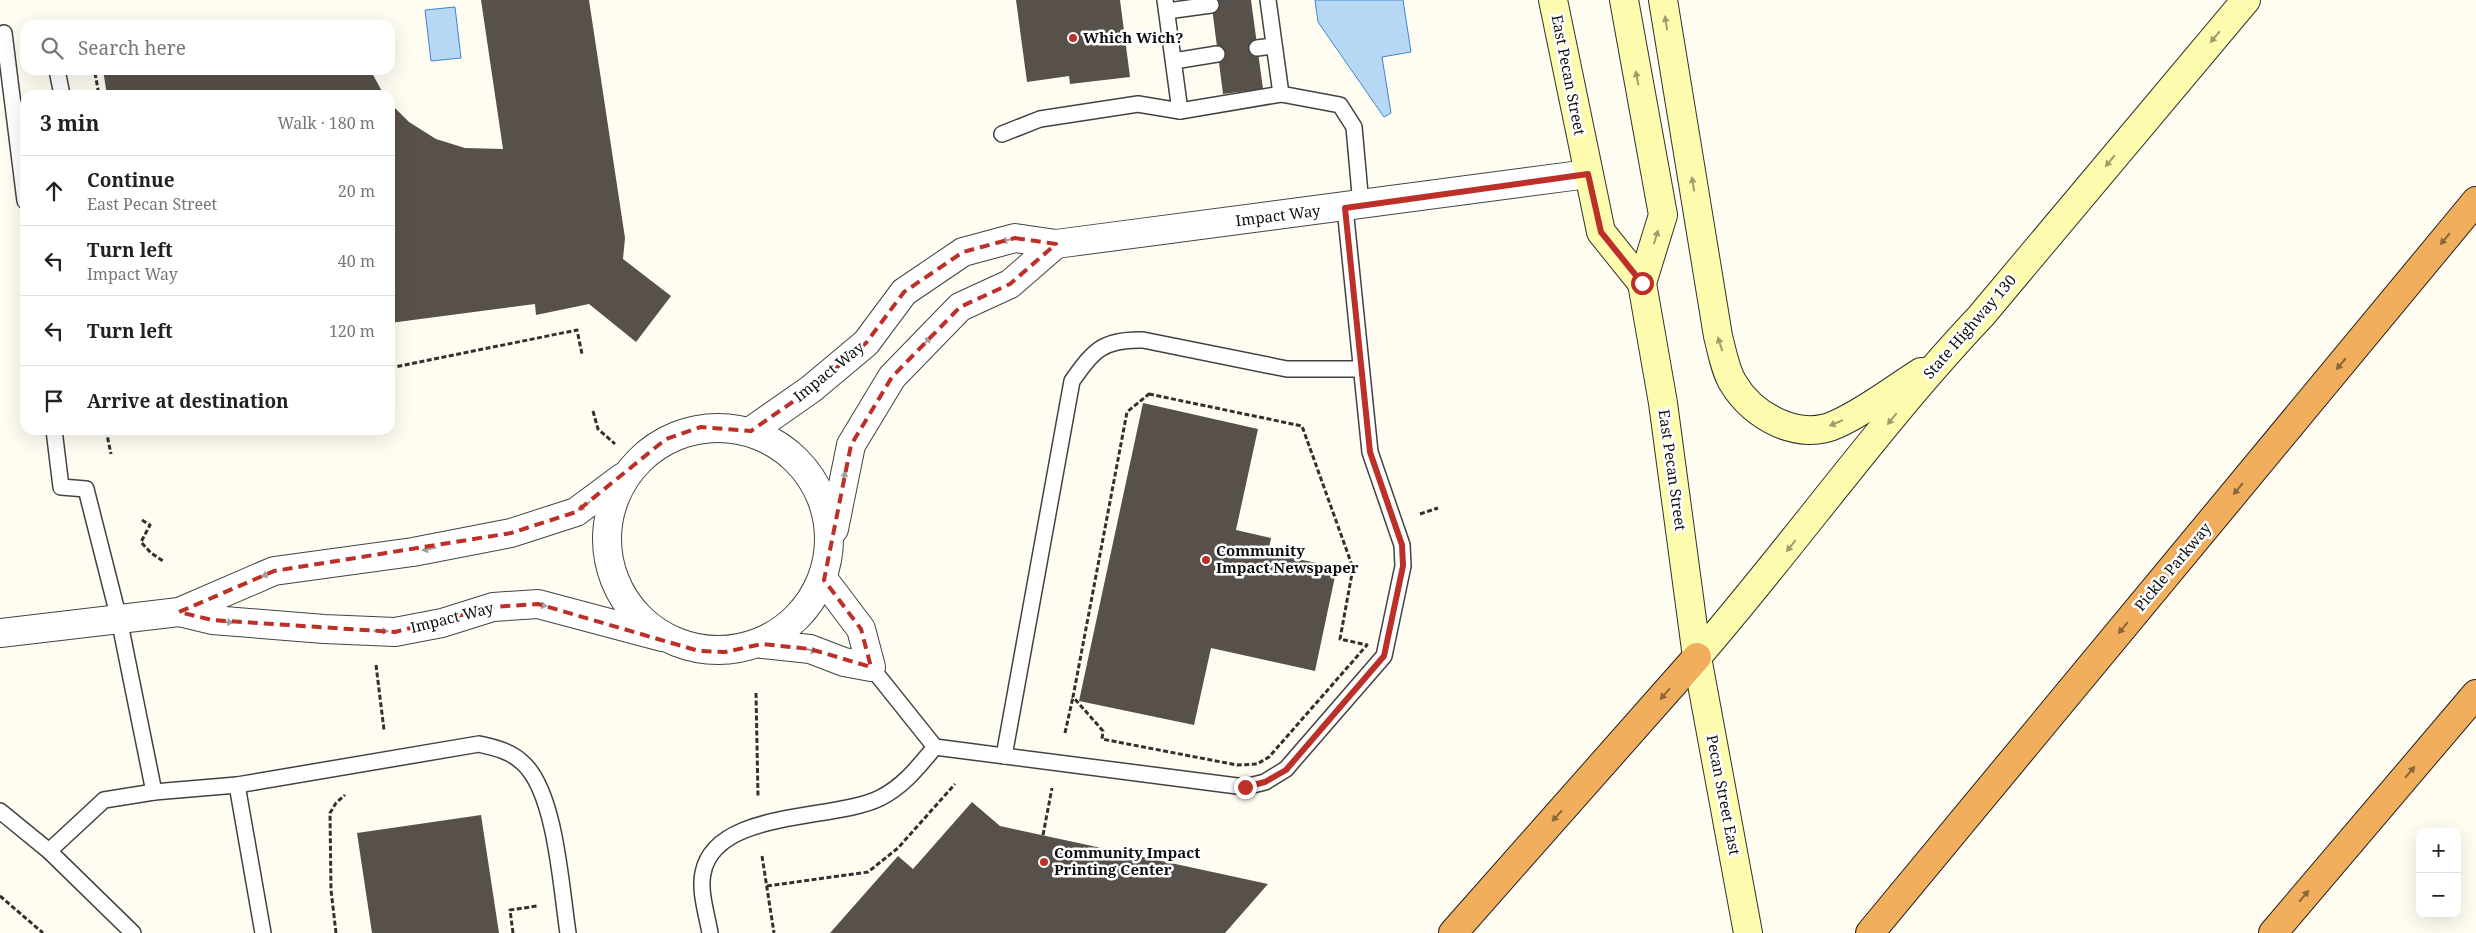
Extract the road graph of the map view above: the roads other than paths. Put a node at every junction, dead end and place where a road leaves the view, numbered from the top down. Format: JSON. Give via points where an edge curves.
{"nodes":[{"id":1,"x":1268,"y":0,"type":"edge"},
{"id":2,"x":1553,"y":0,"type":"edge"},
{"id":3,"x":1605,"y":0,"type":"edge"},
{"id":4,"x":1662,"y":0,"type":"edge"},
{"id":5,"x":2246,"y":0,"type":"edge"},
{"id":6,"x":1211,"y":4,"type":"dead end"},
{"id":7,"x":1166,"y":6,"type":"edge"},
{"id":8,"x":1625,"y":11,"type":"edge"},
{"id":9,"x":4,"y":33,"type":"dead end"},
{"id":10,"x":1274,"y":46,"type":"junction"},
{"id":11,"x":1258,"y":48,"type":"dead end"},
{"id":12,"x":1218,"y":54,"type":"dead end"},
{"id":13,"x":1174,"y":61,"type":"junction"},
{"id":14,"x":58,"y":75,"type":"edge"},
{"id":15,"x":61,"y":90,"type":"edge"},
{"id":16,"x":1281,"y":94,"type":"junction"},
{"id":17,"x":1180,"y":111,"type":"junction"},
{"id":18,"x":1002,"y":134,"type":"dead end"},
{"id":19,"x":20,"y":161,"type":"edge"},
{"id":20,"x":1588,"y":174,"type":"junction"},
{"id":21,"x":2476,"y":201,"type":"edge"},
{"id":22,"x":1353,"y":206,"type":"junction"},
{"id":23,"x":1056,"y":244,"type":"junction"},
{"id":24,"x":1642,"y":283,"type":"junction"},
{"id":25,"x":1937,"y":362,"type":"junction"},
{"id":26,"x":1361,"y":369,"type":"junction"},
{"id":27,"x":751,"y":431,"type":"junction"},
{"id":28,"x":55,"y":435,"type":"edge"},
{"id":29,"x":624,"y":477,"type":"junction"},
{"id":30,"x":831,"y":543,"type":"junction"},
{"id":31,"x":824,"y":580,"type":"junction"},
{"id":32,"x":179,"y":612,"type":"junction"},
{"id":33,"x":119,"y":619,"type":"junction"},
{"id":34,"x":0,"y":633,"type":"edge"},
{"id":35,"x":662,"y":637,"type":"junction"},
{"id":36,"x":762,"y":644,"type":"junction"},
{"id":37,"x":1697,"y":657,"type":"junction"},
{"id":38,"x":871,"y":667,"type":"junction"},
{"id":39,"x":2476,"y":694,"type":"edge"},
{"id":40,"x":935,"y":747,"type":"junction"},
{"id":41,"x":1004,"y":756,"type":"junction"},
{"id":42,"x":237,"y":785,"type":"junction"},
{"id":43,"x":154,"y":792,"type":"junction"},
{"id":44,"x":0,"y":811,"type":"edge"},
{"id":45,"x":49,"y":851,"type":"junction"},
{"id":46,"x":133,"y":933,"type":"edge"},
{"id":47,"x":263,"y":933,"type":"edge"},
{"id":48,"x":568,"y":933,"type":"edge"},
{"id":49,"x":710,"y":933,"type":"edge"},
{"id":50,"x":1453,"y":933,"type":"edge"},
{"id":51,"x":1748,"y":933,"type":"edge"},
{"id":52,"x":1870,"y":933,"type":"edge"},
{"id":53,"x":2273,"y":933,"type":"edge"}],
"edges":[{"from":1,"to":10,"type":"lane"},
{"from":2,"to":20,"type":"main road","name":"East Pecan Street"},
{"from":3,"to":8,"type":"main road"},
{"from":25,"to":4,"type":"main road","one_way":true,"via":[[1836,425],[1810,432],[1780,424],[1753,406],[1733,383],[1718,336]]},
{"from":5,"to":25,"type":"main road","name":"State Highway 130","one_way":true,"via":[[1981,316]]},
{"from":6,"to":7,"type":"lane"},
{"from":7,"to":13,"type":"lane"},
{"from":24,"to":8,"type":"main road","name":"East Pecan Street","one_way":true,"via":[[1663,215]]},
{"from":9,"to":19,"type":"lane"},
{"from":10,"to":11,"type":"lane"},
{"from":10,"to":16,"type":"lane"},
{"from":12,"to":13,"type":"lane"},
{"from":13,"to":17,"type":"lane"},
{"from":14,"to":15,"type":"lane"},
{"from":16,"to":17,"type":"lane"},
{"from":16,"to":22,"type":"lane","via":[[1340,105],[1354,128]]},
{"from":17,"to":18,"type":"lane","via":[[1138,104],[1040,119]]},
{"from":20,"to":22,"type":"street","name":"Impact Way"},
{"from":20,"to":24,"type":"main road","name":"East Pecan Street","via":[[1601,232]]},
{"from":21,"to":52,"type":"highway","name":"Pickle Parkway","one_way":true},
{"from":22,"to":23,"type":"street","name":"Impact Way"},
{"from":22,"to":26,"type":"lane"},
{"from":23,"to":27,"type":"street","name":"Impact Way","one_way":true,"via":[[1015,238],[963,252],[904,292],[866,343],[811,389]]},
{"from":30,"to":23,"type":"street","one_way":true,"via":[[851,445],[892,377],[960,307],[1010,284]]},
{"from":24,"to":37,"type":"main road","name":"East Pecan Street","via":[[1663,403]]},
{"from":25,"to":37,"type":"main road","name":"State Highway 130","one_way":true},
{"from":26,"to":41,"type":"lane","via":[[1287,369],[1143,340],[1121,339],[1104,346],[1088,359],[1072,381]]},
{"from":26,"to":41,"type":"lane","via":[[1370,452],[1402,545],[1403,566],[1384,656],[1286,770],[1265,782],[1245,787]]},
{"from":27,"to":29,"type":"street","name":"Impact Way","via":[[701,427],[666,439]]},
{"from":27,"to":30,"type":"street","via":[[799,460],[826,506]]},
{"from":28,"to":33,"type":"lane","via":[[61,487],[86,489]]},
{"from":29,"to":32,"type":"street","name":"Impact Way","one_way":true,"via":[[576,512],[512,533],[413,552],[274,571]]},
{"from":29,"to":35,"type":"street","via":[[607,519],[607,556],[621,595]]},
{"from":30,"to":31,"type":"street"},
{"from":31,"to":36,"type":"street","via":[[802,616]]},
{"from":31,"to":38,"type":"street","via":[[861,629]]},
{"from":32,"to":33,"type":"street","name":"Impact Way"},
{"from":32,"to":35,"type":"street","name":"Impact Way","one_way":true,"via":[[212,620],[395,632],[493,607],[538,604]]},
{"from":33,"to":34,"type":"street","name":"Impact Way"},
{"from":33,"to":43,"type":"lane"},
{"from":35,"to":36,"type":"street","name":"Impact Way","via":[[699,650],[724,652]]},
{"from":36,"to":38,"type":"street","one_way":true,"via":[[810,649],[844,662]]},
{"from":37,"to":50,"type":"highway","one_way":true},
{"from":37,"to":51,"type":"main road","name":"Pecan Street East"},
{"from":38,"to":40,"type":"lane"},
{"from":53,"to":39,"type":"highway","one_way":true},
{"from":40,"to":41,"type":"lane"},
{"from":40,"to":49,"type":"lane","via":[[904,783],[879,798],[850,809],[760,824],[728,837],[710,854],[702,873]]},
{"from":42,"to":43,"type":"lane"},
{"from":42,"to":47,"type":"lane"},
{"from":42,"to":48,"type":"lane","via":[[479,744],[506,750],[524,764],[538,785],[549,812]]},
{"from":43,"to":45,"type":"lane","via":[[104,800]]},
{"from":44,"to":45,"type":"lane"},
{"from":45,"to":46,"type":"lane"}]}
